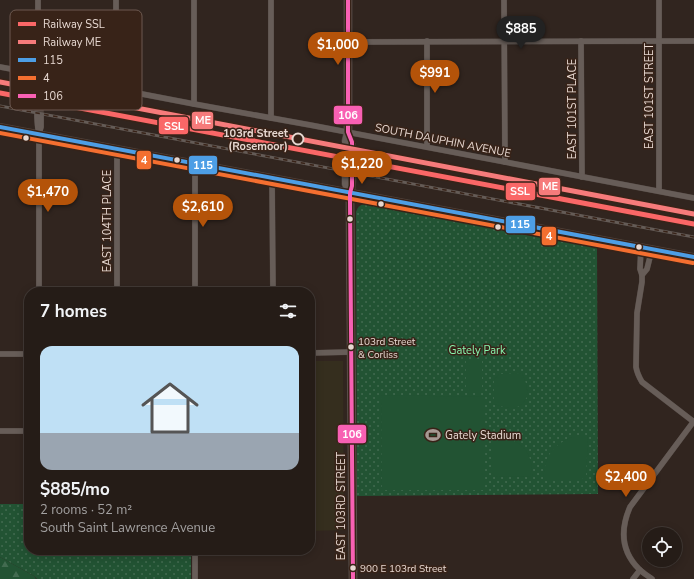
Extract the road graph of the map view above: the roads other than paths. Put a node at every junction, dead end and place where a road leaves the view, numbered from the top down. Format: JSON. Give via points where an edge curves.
{"nodes":[{"id":1,"x":194,"y":0,"type":"edge"},
{"id":2,"x":271,"y":0,"type":"edge"},
{"id":3,"x":348,"y":0,"type":"edge"},
{"id":4,"x":504,"y":0,"type":"edge"},
{"id":5,"x":659,"y":0,"type":"edge"},
{"id":6,"x":694,"y":40,"type":"edge"},
{"id":7,"x":427,"y":41,"type":"junction"},
{"id":8,"x":504,"y":41,"type":"junction"},
{"id":9,"x":582,"y":41,"type":"junction"},
{"id":10,"x":659,"y":41,"type":"junction"},
{"id":11,"x":348,"y":42,"type":"junction"},
{"id":12,"x":0,"y":67,"type":"edge"},
{"id":13,"x":10,"y":69,"type":"edge"},
{"id":14,"x":142,"y":94,"type":"edge"},
{"id":15,"x":194,"y":104,"type":"junction"},
{"id":16,"x":39,"y":116,"type":"tunnel mouth"},
{"id":17,"x":271,"y":118,"type":"junction"},
{"id":18,"x":0,"y":127,"type":"edge"},
{"id":19,"x":38,"y":134,"type":"junction"},
{"id":20,"x":349,"y":138,"type":"junction"},
{"id":21,"x":427,"y":147,"type":"junction"},
{"id":22,"x":117,"y":149,"type":"junction"},
{"id":23,"x":505,"y":162,"type":"junction"},
{"id":24,"x":195,"y":164,"type":"junction"},
{"id":25,"x":349,"y":174,"type":"tunnel mouth"},
{"id":26,"x":582,"y":177,"type":"junction"},
{"id":27,"x":272,"y":178,"type":"junction"},
{"id":28,"x":659,"y":191,"type":"junction"},
{"id":29,"x":350,"y":193,"type":"junction"},
{"id":30,"x":694,"y":198,"type":"edge"},
{"id":31,"x":641,"y":248,"type":"junction"},
{"id":32,"x":652,"y":249,"type":"junction"},
{"id":33,"x":694,"y":257,"type":"edge"},
{"id":34,"x":642,"y":276,"type":"junction"},
{"id":35,"x":39,"y":287,"type":"edge"},
{"id":36,"x":117,"y":287,"type":"edge"},
{"id":37,"x":195,"y":287,"type":"edge"},
{"id":38,"x":272,"y":287,"type":"edge"},
{"id":39,"x":351,"y":352,"type":"junction"},
{"id":40,"x":315,"y":353,"type":"edge"},
{"id":41,"x":0,"y":354,"type":"edge"},
{"id":42,"x":24,"y":354,"type":"edge"},
{"id":43,"x":694,"y":421,"type":"edge"},
{"id":44,"x":0,"y":431,"type":"edge"},
{"id":45,"x":24,"y":431,"type":"edge"},
{"id":46,"x":195,"y":555,"type":"edge"},
{"id":47,"x":640,"y":570,"type":"junction"},
{"id":48,"x":195,"y":579,"type":"edge"},
{"id":49,"x":353,"y":579,"type":"edge"},
{"id":50,"x":633,"y":579,"type":"edge"},
{"id":51,"x":652,"y":579,"type":"edge"}],
"edges":[{"from":1,"to":15,"type":"street"},
{"from":2,"to":17,"type":"street"},
{"from":3,"to":11,"type":"main road"},
{"from":4,"to":8,"type":"street"},
{"from":5,"to":10,"type":"street","name":"EAST 101ST STREET"},
{"from":6,"to":10,"type":"street"},
{"from":7,"to":8,"type":"street"},
{"from":7,"to":11,"type":"street"},
{"from":7,"to":21,"type":"street"},
{"from":8,"to":9,"type":"street"},
{"from":8,"to":23,"type":"street"},
{"from":9,"to":10,"type":"street"},
{"from":9,"to":26,"type":"street","name":"EAST 101ST PLACE"},
{"from":10,"to":28,"type":"street","name":"EAST 101ST STREET"},
{"from":11,"to":20,"type":"main road"},
{"from":12,"to":13,"type":"street","name":"SOUTH DAUPHIN AVENUE"},
{"from":14,"to":15,"type":"street","name":"SOUTH DAUPHIN AVENUE"},
{"from":15,"to":17,"type":"street","name":"SOUTH DAUPHIN AVENUE"},
{"from":16,"to":19,"type":"street"},
{"from":17,"to":20,"type":"street","name":"SOUTH DAUPHIN AVENUE"},
{"from":18,"to":19,"type":"street"},
{"from":19,"to":22,"type":"street"},
{"from":19,"to":35,"type":"street"},
{"from":20,"to":21,"type":"street","name":"SOUTH DAUPHIN AVENUE"},
{"from":21,"to":23,"type":"street","name":"SOUTH DAUPHIN AVENUE"},
{"from":22,"to":24,"type":"street"},
{"from":22,"to":36,"type":"street","name":"EAST 104TH PLACE"},
{"from":23,"to":26,"type":"street","name":"SOUTH DAUPHIN AVENUE"},
{"from":24,"to":27,"type":"street"},
{"from":24,"to":37,"type":"street"},
{"from":25,"to":29,"type":"main road","name":"EAST 103RD STREET","via":[[346,184]]},
{"from":26,"to":28,"type":"street","name":"SOUTH DAUPHIN AVENUE"},
{"from":27,"to":29,"type":"street"},
{"from":27,"to":38,"type":"street"},
{"from":28,"to":30,"type":"street","name":"SOUTH DAUPHIN AVENUE"},
{"from":29,"to":31,"type":"street"},
{"from":29,"to":39,"type":"main road","name":"EAST 103RD STREET"},
{"from":31,"to":32,"type":"street"},
{"from":31,"to":34,"type":"street"},
{"from":32,"to":33,"type":"street"},
{"from":32,"to":34,"type":"street","via":[[647,269]]},
{"from":34,"to":43,"type":"street","via":[[636,322],[637,372],[642,382]]},
{"from":39,"to":40,"type":"street"},
{"from":39,"to":49,"type":"main road","name":"EAST 103RD STREET"},
{"from":41,"to":42,"type":"street"},
{"from":43,"to":47,"type":"street","via":[[627,514],[623,529],[625,547]]},
{"from":44,"to":45,"type":"street"},
{"from":46,"to":48,"type":"street"},
{"from":47,"to":50,"type":"street"},
{"from":47,"to":51,"type":"street"}]}
